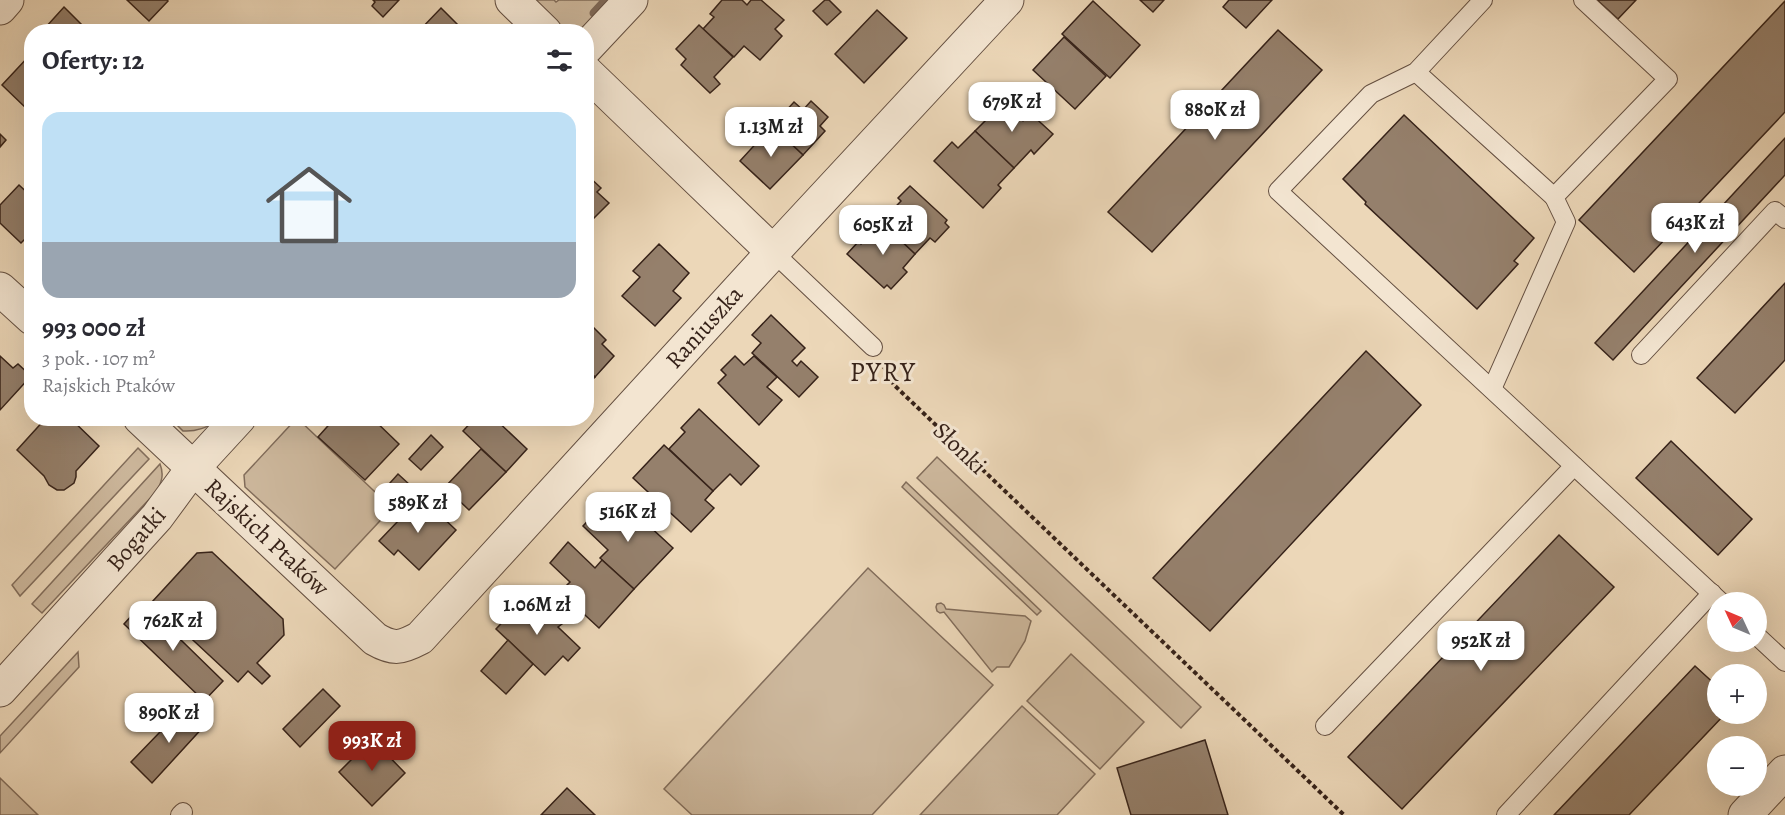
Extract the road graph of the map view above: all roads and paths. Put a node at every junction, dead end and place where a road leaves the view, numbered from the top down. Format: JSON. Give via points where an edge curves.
{"nodes":[{"id":1,"x":7,"y":0,"type":"edge"},
{"id":2,"x":512,"y":0,"type":"edge"},
{"id":3,"x":631,"y":0,"type":"edge"},
{"id":4,"x":1007,"y":0,"type":"edge"},
{"id":5,"x":1483,"y":0,"type":"edge"},
{"id":6,"x":1583,"y":0,"type":"edge"},
{"id":7,"x":0,"y":8,"type":"edge"},
{"id":8,"x":536,"y":24,"type":"edge"},
{"id":9,"x":594,"y":39,"type":"edge"},
{"id":10,"x":1416,"y":72,"type":"junction"},
{"id":11,"x":594,"y":80,"type":"edge"},
{"id":12,"x":1554,"y":197,"type":"junction"},
{"id":13,"x":1782,"y":210,"type":"edge"},
{"id":14,"x":773,"y":252,"type":"junction"},
{"id":15,"x":0,"y":289,"type":"edge"},
{"id":16,"x":24,"y":311,"type":"edge"},
{"id":17,"x":873,"y":347,"type":"joint"},
{"id":18,"x":1641,"y":355,"type":"dead end"},
{"id":19,"x":1492,"y":389,"type":"junction"},
{"id":20,"x":148,"y":426,"type":"edge"},
{"id":21,"x":232,"y":426,"type":"edge"},
{"id":22,"x":1574,"y":466,"type":"junction"},
{"id":23,"x":193,"y":468,"type":"junction"},
{"id":24,"x":1710,"y":592,"type":"edge"},
{"id":25,"x":1707,"y":608,"type":"edge"},
{"id":26,"x":1767,"y":646,"type":"edge"},
{"id":27,"x":398,"y":647,"type":"joint"},
{"id":28,"x":1785,"y":662,"type":"edge"},
{"id":29,"x":2,"y":686,"type":"edge"},
{"id":30,"x":1325,"y":726,"type":"dead end"},
{"id":31,"x":1785,"y":772,"type":"edge"},
{"id":32,"x":1344,"y":815,"type":"edge"},
{"id":33,"x":1506,"y":815,"type":"edge"},
{"id":34,"x":1745,"y":815,"type":"edge"}],
"edges":[{"from":1,"to":7,"type":"street"},
{"from":2,"to":8,"type":"street"},
{"from":3,"to":9,"type":"street"},
{"from":4,"to":14,"type":"street","name":"Raniuszka"},
{"from":5,"to":10,"type":"lane"},
{"from":6,"to":12,"type":"lane","via":[[1668,79]]},
{"from":10,"to":12,"type":"lane"},
{"from":10,"to":19,"type":"lane","via":[[1371,94],[1278,191]]},
{"from":11,"to":14,"type":"street"},
{"from":12,"to":19,"type":"lane","via":[[1566,222]]},
{"from":13,"to":18,"type":"lane"},
{"from":14,"to":17,"type":"lane"},
{"from":14,"to":27,"type":"street","name":"Raniuszka","via":[[420,638]]},
{"from":15,"to":16,"type":"street"},
{"from":17,"to":32,"type":"path","name":"Słonki","via":[[894,385]]},
{"from":19,"to":22,"type":"lane"},
{"from":20,"to":23,"type":"street","name":"Rajskich Ptaków"},
{"from":21,"to":23,"type":"street","name":"Bogatki"},
{"from":22,"to":24,"type":"lane"},
{"from":22,"to":30,"type":"lane"},
{"from":23,"to":27,"type":"street","name":"Rajskich Ptaków","via":[[375,639]]},
{"from":23,"to":29,"type":"street","name":"Bogatki","via":[[157,517]]},
{"from":25,"to":33,"type":"lane"},
{"from":26,"to":28,"type":"lane"},
{"from":31,"to":34,"type":"street"}]}
